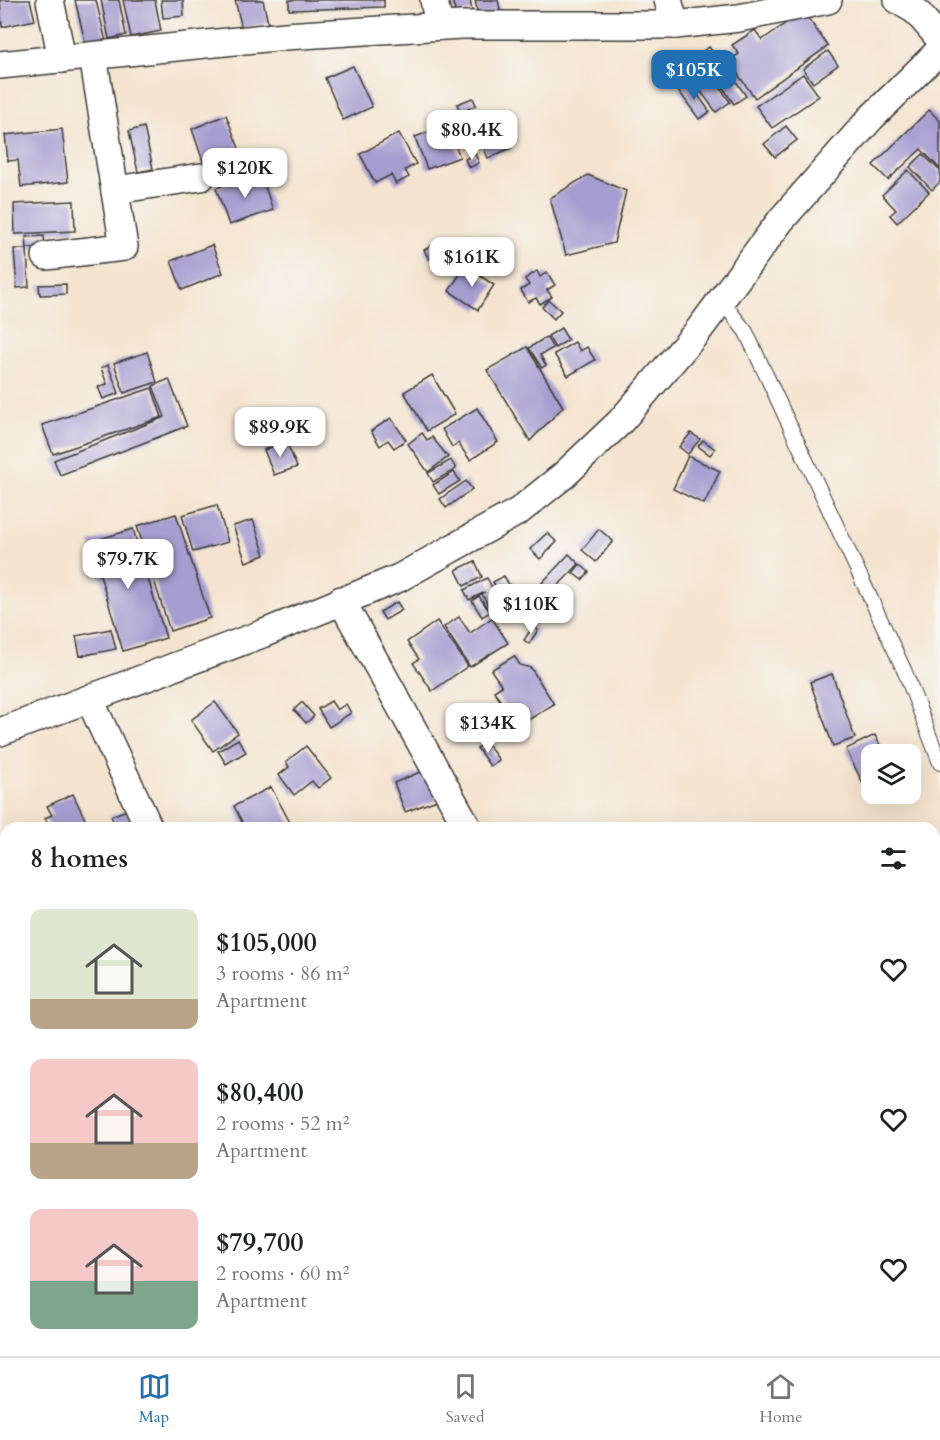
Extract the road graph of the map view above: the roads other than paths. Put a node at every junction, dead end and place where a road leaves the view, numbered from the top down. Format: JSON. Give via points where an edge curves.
{"nodes":[{"id":1,"x":50,"y":0,"type":"edge"},
{"id":2,"x":434,"y":0,"type":"edge"},
{"id":3,"x":828,"y":0,"type":"edge"},
{"id":4,"x":898,"y":0,"type":"edge"},
{"id":5,"x":672,"y":13,"type":"edge"},
{"id":6,"x":439,"y":26,"type":"junction"},
{"id":7,"x":940,"y":39,"type":"edge"},
{"id":8,"x":940,"y":50,"type":"edge"},
{"id":9,"x":93,"y":56,"type":"junction"},
{"id":10,"x":62,"y":59,"type":"junction"},
{"id":11,"x":0,"y":65,"type":"edge"},
{"id":12,"x":201,"y":177,"type":"dead end"},
{"id":13,"x":115,"y":190,"type":"junction"},
{"id":14,"x":46,"y":256,"type":"dead end"},
{"id":15,"x":721,"y":300,"type":"junction"},
{"id":16,"x":341,"y":600,"type":"junction"},
{"id":17,"x":90,"y":700,"type":"junction"},
{"id":18,"x":0,"y":732,"type":"edge"},
{"id":19,"x":940,"y":763,"type":"edge"},
{"id":20,"x":146,"y":822,"type":"edge"},
{"id":21,"x":465,"y":822,"type":"edge"},
{"id":22,"x":0,"y":1140,"type":"edge"},
{"id":23,"x":0,"y":1146,"type":"edge"}],
"edges":[{"from":1,"to":10,"type":"street"},
{"from":2,"to":6,"type":"street"},
{"from":3,"to":5,"type":"street","via":[[739,18]]},
{"from":4,"to":7,"type":"street","via":[[916,11]]},
{"from":5,"to":6,"type":"street"},
{"from":6,"to":9,"type":"street","via":[[285,36]]},
{"from":8,"to":15,"type":"street","via":[[871,118],[781,220]]},
{"from":9,"to":10,"type":"street"},
{"from":9,"to":13,"type":"street"},
{"from":10,"to":11,"type":"street"},
{"from":12,"to":13,"type":"street"},
{"from":13,"to":14,"type":"street","via":[[124,247]]},
{"from":15,"to":16,"type":"street","via":[[620,422],[519,511],[399,578]]},
{"from":15,"to":19,"type":"lane","via":[[746,332],[904,672]]},
{"from":16,"to":17,"type":"street"},
{"from":16,"to":21,"type":"street"},
{"from":17,"to":18,"type":"street"},
{"from":17,"to":20,"type":"street"},
{"from":22,"to":23,"type":"street"}]}
